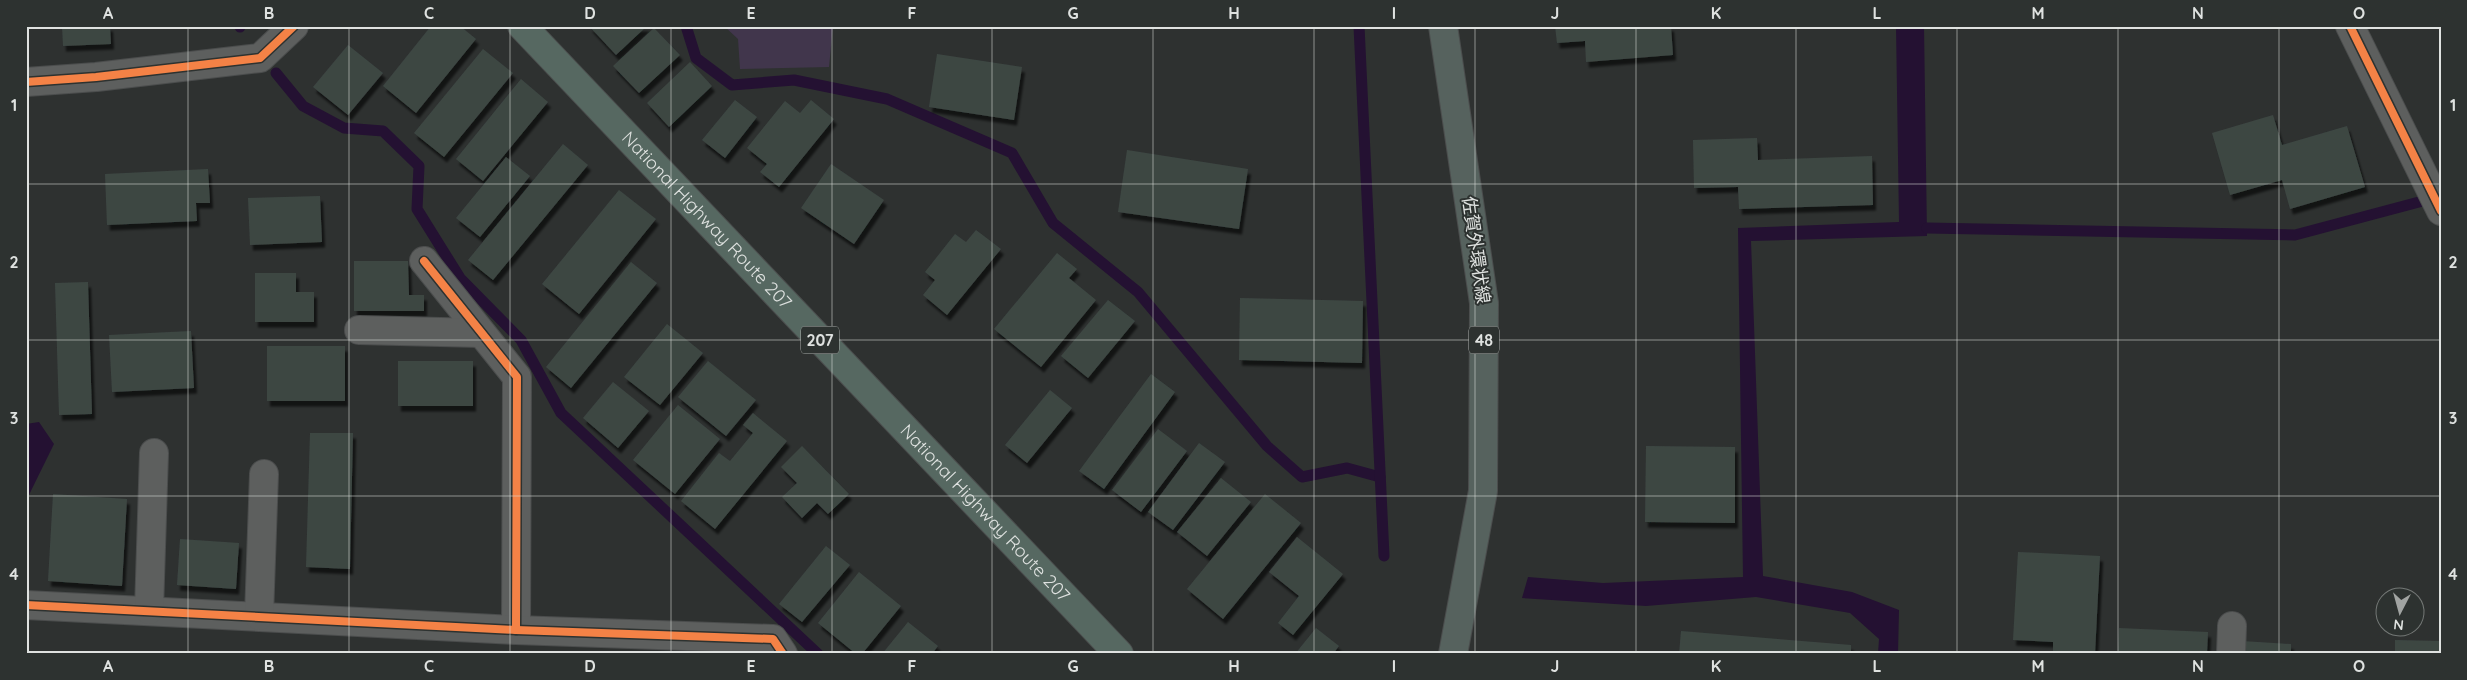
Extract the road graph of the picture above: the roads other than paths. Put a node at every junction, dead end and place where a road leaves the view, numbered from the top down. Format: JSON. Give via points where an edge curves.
{"nodes":[{"id":1,"x":294,"y":26,"type":"edge"},
{"id":2,"x":522,"y":26,"type":"edge"},
{"id":3,"x":1443,"y":26,"type":"edge"},
{"id":4,"x":2350,"y":26,"type":"edge"},
{"id":5,"x":26,"y":82,"type":"edge"},
{"id":6,"x":2440,"y":210,"type":"edge"},
{"id":7,"x":424,"y":261,"type":"dead end"},
{"id":8,"x":359,"y":330,"type":"dead end"},
{"id":9,"x":482,"y":333,"type":"junction"},
{"id":10,"x":154,"y":453,"type":"dead end"},
{"id":11,"x":264,"y":474,"type":"dead end"},
{"id":12,"x":26,"y":605,"type":"edge"},
{"id":13,"x":149,"y":610,"type":"junction"},
{"id":14,"x":259,"y":616,"type":"junction"},
{"id":15,"x":2232,"y":626,"type":"dead end"},
{"id":16,"x":516,"y":630,"type":"junction"},
{"id":17,"x":783,"y":654,"type":"edge"},
{"id":18,"x":1119,"y":654,"type":"edge"},
{"id":19,"x":1453,"y":654,"type":"edge"},
{"id":20,"x":2230,"y":654,"type":"edge"}],
"edges":[{"from":1,"to":5,"type":"street","via":[[260,58]]},
{"from":2,"to":18,"type":"highway","name":"National Highway Route 207","number":"207"},
{"from":3,"to":19,"type":"main road","name":"佐賀外環状線","number":"48","via":[[1484,303],[1484,491]]},
{"from":4,"to":6,"type":"street"},
{"from":7,"to":9,"type":"street"},
{"from":8,"to":9,"type":"street"},
{"from":9,"to":16,"type":"street","via":[[517,377]]},
{"from":10,"to":13,"type":"street"},
{"from":11,"to":14,"type":"street"},
{"from":12,"to":13,"type":"street"},
{"from":13,"to":14,"type":"street"},
{"from":14,"to":16,"type":"street"},
{"from":15,"to":20,"type":"street"},
{"from":16,"to":17,"type":"street","via":[[773,639]]}]}
